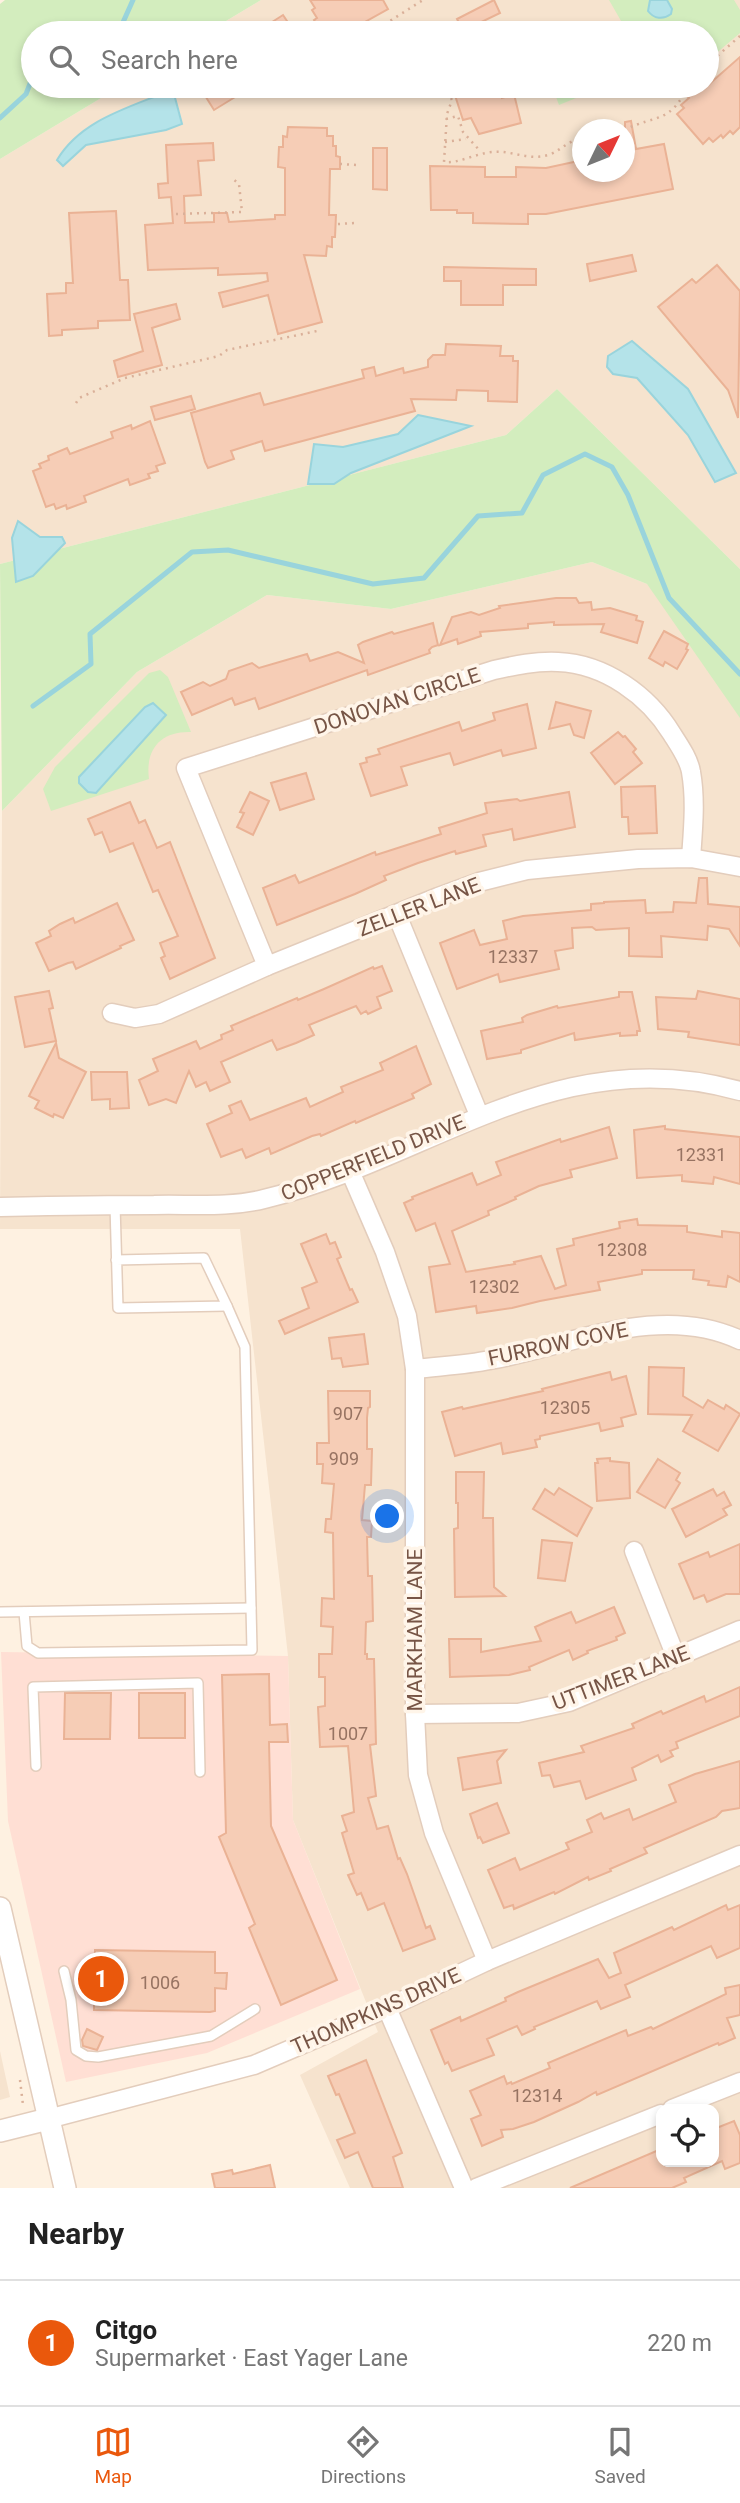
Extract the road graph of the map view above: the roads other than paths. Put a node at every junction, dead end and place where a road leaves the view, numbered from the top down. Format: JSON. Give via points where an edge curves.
{"nodes":[{"id":1,"x":691,"y":858,"type":"junction"},
{"id":2,"x":740,"y":867,"type":"edge"},
{"id":3,"x":397,"y":915,"type":"junction"},
{"id":4,"x":267,"y":966,"type":"junction"},
{"id":5,"x":112,"y":1013,"type":"dead end"},
{"id":6,"x":740,"y":1091,"type":"edge"},
{"id":7,"x":479,"y":1115,"type":"junction"},
{"id":8,"x":349,"y":1171,"type":"junction"},
{"id":9,"x":115,"y":1205,"type":"junction"},
{"id":10,"x":0,"y":1207,"type":"edge"},
{"id":11,"x":116,"y":1260,"type":"junction"},
{"id":12,"x":227,"y":1306,"type":"junction"},
{"id":13,"x":740,"y":1340,"type":"edge"},
{"id":14,"x":415,"y":1369,"type":"junction"},
{"id":15,"x":634,"y":1551,"type":"dead end"},
{"id":16,"x":251,"y":1608,"type":"junction"},
{"id":17,"x":0,"y":1612,"type":"edge"},
{"id":18,"x":24,"y":1612,"type":"junction"},
{"id":19,"x":740,"y":1630,"type":"edge"},
{"id":20,"x":676,"y":1657,"type":"junction"},
{"id":21,"x":415,"y":1714,"type":"junction"},
{"id":22,"x":36,"y":1766,"type":"dead end"},
{"id":23,"x":200,"y":1772,"type":"dead end"},
{"id":24,"x":740,"y":1855,"type":"edge"},
{"id":25,"x":0,"y":1908,"type":"edge"},
{"id":26,"x":487,"y":1961,"type":"junction"},
{"id":27,"x":64,"y":1971,"type":"dead end"},
{"id":28,"x":255,"y":2008,"type":"dead end"},
{"id":29,"x":387,"y":2008,"type":"junction"},
{"id":30,"x":740,"y":2082,"type":"edge"},
{"id":31,"x":685,"y":2104,"type":"edge"},
{"id":32,"x":656,"y":2116,"type":"edge"},
{"id":33,"x":48,"y":2119,"type":"junction"},
{"id":34,"x":0,"y":2131,"type":"edge"},
{"id":35,"x":65,"y":2188,"type":"edge"},
{"id":36,"x":464,"y":2188,"type":"edge"},
{"id":37,"x":476,"y":2188,"type":"edge"}],
"edges":[{"from":1,"to":2,"type":"street","name":"ZELLER LANE"},
{"from":1,"to":3,"type":"street","name":"ZELLER LANE","via":[[527,870],[479,882]]},
{"from":1,"to":4,"type":"street","name":"DONOVAN CIRCLE","via":[[691,769],[656,711],[616,679],[592,668],[560,662],[494,670],[186,768]]},
{"from":3,"to":4,"type":"street","name":"ZELLER LANE"},
{"from":3,"to":7,"type":"street"},
{"from":4,"to":5,"type":"street","name":"ZELLER LANE","via":[[159,1014],[135,1018]]},
{"from":6,"to":7,"type":"street","name":"COPPERFIELD DRIVE","via":[[671,1079],[621,1079],[542,1093]]},
{"from":7,"to":8,"type":"street","name":"COPPERFIELD DRIVE"},
{"from":8,"to":9,"type":"street","name":"COPPERFIELD DRIVE","via":[[260,1200]]},
{"from":8,"to":14,"type":"street","name":"MARKHAM LANE","via":[[407,1316]]},
{"from":9,"to":10,"type":"street","name":"COPPERFIELD DRIVE"},
{"from":9,"to":11,"type":"lane"},
{"from":11,"to":12,"type":"lane","via":[[204,1258]]},
{"from":11,"to":12,"type":"lane","via":[[118,1308]]},
{"from":12,"to":16,"type":"lane","via":[[245,1347]]},
{"from":13,"to":14,"type":"street","name":"FURROW COVE","via":[[719,1329],[623,1327],[490,1360]]},
{"from":14,"to":21,"type":"street","name":"MARKHAM LANE"},
{"from":15,"to":20,"type":"street"},
{"from":16,"to":18,"type":"lane"},
{"from":16,"to":18,"type":"lane","via":[[252,1650],[92,1653],[38,1653],[27,1646]]},
{"from":17,"to":18,"type":"lane"},
{"from":19,"to":20,"type":"street","name":"UTTIMER LANE"},
{"from":20,"to":21,"type":"street","name":"UTTIMER LANE","via":[[569,1702],[538,1710]]},
{"from":21,"to":26,"type":"street","name":"MARKHAM LANE","via":[[418,1775],[425,1804]]},
{"from":22,"to":23,"type":"lane","via":[[33,1687],[198,1683]]},
{"from":24,"to":26,"type":"street","name":"THOMPKINS DRIVE"},
{"from":25,"to":33,"type":"street"},
{"from":26,"to":29,"type":"street","name":"THOMPKINS DRIVE"},
{"from":27,"to":28,"type":"lane","via":[[76,2050],[86,2056],[211,2036]]},
{"from":29,"to":33,"type":"street","name":"THOMPKINS DRIVE","via":[[254,2065]]},
{"from":29,"to":36,"type":"street"},
{"from":30,"to":31,"type":"street"},
{"from":32,"to":37,"type":"street"},
{"from":33,"to":34,"type":"street","name":"THOMPKINS DRIVE"},
{"from":33,"to":35,"type":"street"}]}
